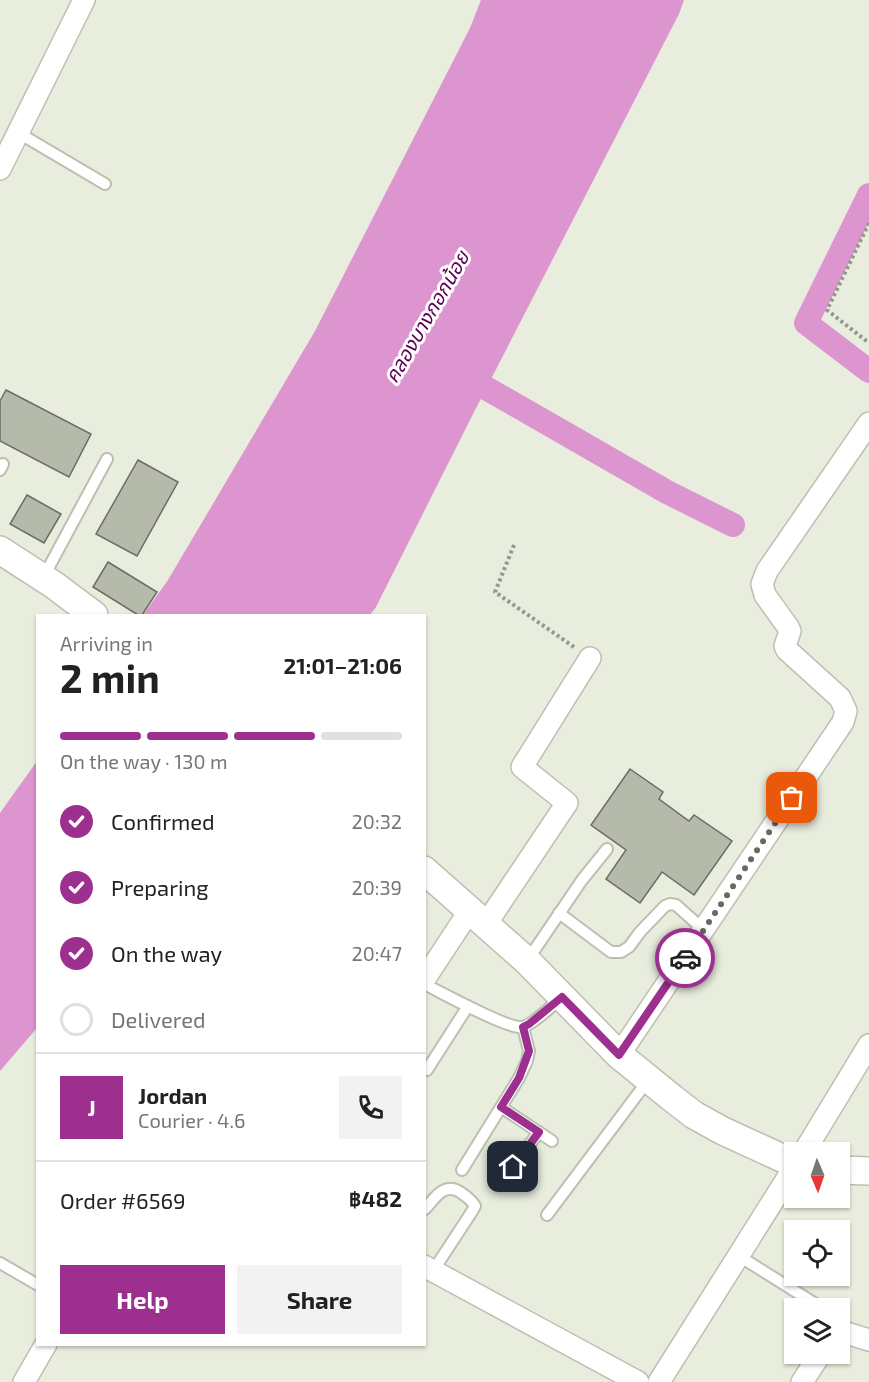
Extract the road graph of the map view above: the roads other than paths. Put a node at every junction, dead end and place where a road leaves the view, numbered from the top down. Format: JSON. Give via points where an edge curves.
{"nodes":[{"id":1,"x":84,"y":0,"type":"edge"},
{"id":2,"x":6,"y":149,"type":"edge"},
{"id":3,"x":105,"y":184,"type":"dead end"},
{"id":4,"x":869,"y":423,"type":"edge"},
{"id":5,"x":107,"y":459,"type":"dead end"},
{"id":6,"x":0,"y":550,"type":"edge"},
{"id":7,"x":42,"y":578,"type":"junction"},
{"id":8,"x":88,"y":610,"type":"edge"},
{"id":9,"x":590,"y":658,"type":"road end"},
{"id":10,"x":607,"y":849,"type":"dead end"},
{"id":11,"x":426,"y":872,"type":"edge"},
{"id":12,"x":559,"y":913,"type":"junction"},
{"id":13,"x":478,"y":917,"type":"junction"},
{"id":14,"x":704,"y":930,"type":"junction"},
{"id":15,"x":527,"y":961,"type":"junction"},
{"id":16,"x":426,"y":980,"type":"edge"},
{"id":17,"x":426,"y":983,"type":"edge"},
{"id":18,"x":562,"y":997,"type":"junction"},
{"id":19,"x":468,"y":1006,"type":"junction"},
{"id":20,"x":523,"y":1027,"type":"junction"},
{"id":21,"x":869,"y":1046,"type":"edge"},
{"id":22,"x":619,"y":1055,"type":"junction"},
{"id":23,"x":427,"y":1070,"type":"dead end"},
{"id":24,"x":649,"y":1079,"type":"junction"},
{"id":25,"x":501,"y":1107,"type":"junction"},
{"id":26,"x":539,"y":1132,"type":"junction"},
{"id":27,"x":552,"y":1140,"type":"dead end"},
{"id":28,"x":810,"y":1142,"type":"edge"},
{"id":29,"x":784,"y":1160,"type":"edge"},
{"id":30,"x":462,"y":1170,"type":"dead end"},
{"id":31,"x":850,"y":1170,"type":"edge"},
{"id":32,"x":869,"y":1171,"type":"edge"},
{"id":33,"x":784,"y":1183,"type":"edge"},
{"id":34,"x":500,"y":1184,"type":"dead end"},
{"id":35,"x":426,"y":1208,"type":"edge"},
{"id":36,"x":547,"y":1215,"type":"dead end"},
{"id":37,"x":739,"y":1256,"type":"junction"},
{"id":38,"x":0,"y":1263,"type":"edge"},
{"id":39,"x":429,"y":1269,"type":"edge"},
{"id":40,"x":36,"y":1284,"type":"edge"},
{"id":41,"x":806,"y":1298,"type":"edge"},
{"id":42,"x":850,"y":1334,"type":"edge"},
{"id":43,"x":869,"y":1340,"type":"edge"},
{"id":44,"x":45,"y":1346,"type":"edge"},
{"id":45,"x":814,"y":1364,"type":"edge"},
{"id":46,"x":24,"y":1382,"type":"edge"},
{"id":47,"x":638,"y":1382,"type":"edge"},
{"id":48,"x":659,"y":1382,"type":"edge"},
{"id":49,"x":802,"y":1382,"type":"edge"}],
"edges":[{"from":1,"to":2,"type":"street"},
{"from":2,"to":3,"type":"lane"},
{"from":4,"to":14,"type":"street","via":[[767,571],[762,584],[765,595],[788,627],[787,650],[840,698],[846,711],[843,722]]},
{"from":5,"to":7,"type":"lane"},
{"from":6,"to":7,"type":"street"},
{"from":7,"to":8,"type":"street"},
{"from":9,"to":13,"type":"street","via":[[522,767],[567,802]]},
{"from":10,"to":12,"type":"lane"},
{"from":11,"to":13,"type":"street"},
{"from":12,"to":14,"type":"lane","via":[[611,952],[629,947],[670,904]]},
{"from":12,"to":15,"type":"lane"},
{"from":13,"to":15,"type":"street"},
{"from":13,"to":16,"type":"street"},
{"from":14,"to":22,"type":"street"},
{"from":15,"to":18,"type":"street"},
{"from":17,"to":19,"type":"lane"},
{"from":18,"to":20,"type":"lane"},
{"from":18,"to":22,"type":"street"},
{"from":19,"to":20,"type":"lane"},
{"from":19,"to":23,"type":"lane"},
{"from":20,"to":25,"type":"lane","via":[[529,1051],[519,1078]]},
{"from":21,"to":28,"type":"street"},
{"from":22,"to":24,"type":"street"},
{"from":24,"to":29,"type":"street","via":[[694,1114]]},
{"from":24,"to":36,"type":"lane"},
{"from":25,"to":26,"type":"lane"},
{"from":25,"to":30,"type":"lane"},
{"from":26,"to":27,"type":"lane"},
{"from":26,"to":34,"type":"lane"},
{"from":31,"to":32,"type":"street"},
{"from":33,"to":37,"type":"street"},
{"from":35,"to":39,"type":"lane","via":[[448,1188],[471,1199],[475,1206]]},
{"from":37,"to":41,"type":"lane"},
{"from":37,"to":48,"type":"street"},
{"from":38,"to":40,"type":"lane"},
{"from":39,"to":47,"type":"street"},
{"from":42,"to":43,"type":"street"},
{"from":44,"to":46,"type":"street"},
{"from":45,"to":49,"type":"street"}]}
